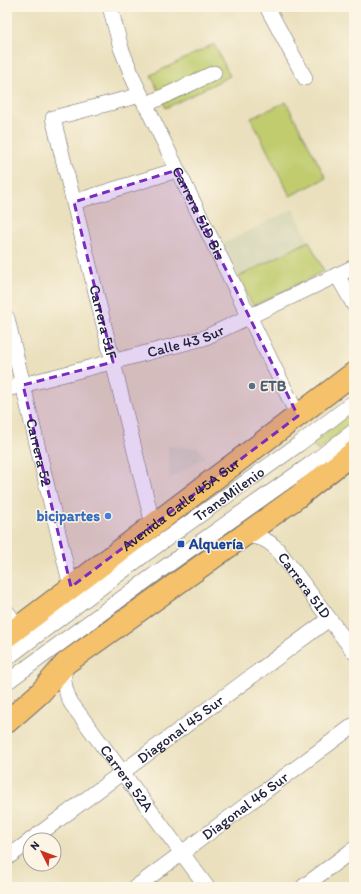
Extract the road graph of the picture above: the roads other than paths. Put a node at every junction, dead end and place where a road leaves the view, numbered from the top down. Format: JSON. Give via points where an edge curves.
{"nodes":[{"id":1,"x":110,"y":7,"type":"edge"},
{"id":2,"x":267,"y":7,"type":"edge"},
{"id":3,"x":214,"y":73,"type":"dead end"},
{"id":4,"x":305,"y":78,"type":"dead end"},
{"id":5,"x":143,"y":100,"type":"junction"},
{"id":6,"x":177,"y":170,"type":"junction"},
{"id":7,"x":74,"y":202,"type":"junction"},
{"id":8,"x":354,"y":267,"type":"edge"},
{"id":9,"x":337,"y":275,"type":"junction"},
{"id":10,"x":354,"y":305,"type":"edge"},
{"id":11,"x":249,"y":317,"type":"junction"},
{"id":12,"x":7,"y":318,"type":"edge"},
{"id":13,"x":113,"y":362,"type":"junction"},
{"id":14,"x":354,"y":374,"type":"edge"},
{"id":15,"x":23,"y":385,"type":"junction"},
{"id":16,"x":7,"y":389,"type":"edge"},
{"id":17,"x":354,"y":402,"type":"edge"},
{"id":18,"x":298,"y":416,"type":"junction"},
{"id":19,"x":354,"y":431,"type":"edge"},
{"id":20,"x":354,"y":452,"type":"edge"},
{"id":21,"x":153,"y":525,"type":"junction"},
{"id":22,"x":244,"y":536,"type":"junction"},
{"id":23,"x":71,"y":587,"type":"junction"},
{"id":24,"x":329,"y":619,"type":"junction"},
{"id":25,"x":10,"y":628,"type":"edge"},
{"id":26,"x":354,"y":652,"type":"edge"},
{"id":27,"x":7,"y":658,"type":"edge"},
{"id":28,"x":66,"y":663,"type":"junction"},
{"id":29,"x":7,"y":682,"type":"edge"},
{"id":30,"x":7,"y":722,"type":"edge"},
{"id":31,"x":354,"y":725,"type":"edge"},
{"id":32,"x":122,"y":772,"type":"junction"},
{"id":33,"x":41,"y":832,"type":"edge"},
{"id":34,"x":22,"y":846,"type":"edge"},
{"id":35,"x":354,"y":849,"type":"edge"},
{"id":36,"x":182,"y":853,"type":"junction"},
{"id":37,"x":7,"y":858,"type":"edge"},
{"id":38,"x":136,"y":887,"type":"edge"},
{"id":39,"x":206,"y":887,"type":"edge"},
{"id":40,"x":303,"y":887,"type":"edge"}],
"edges":[{"from":1,"to":5,"type":"street","name":"Carrera 51D Bis","via":[[121,48]]},
{"from":2,"to":4,"type":"street"},
{"from":3,"to":5,"type":"street"},
{"from":5,"to":6,"type":"street","name":"Carrera 51D Bis"},
{"from":5,"to":7,"type":"street","name":"Carrera 51F","via":[[53,118]]},
{"from":6,"to":7,"type":"street"},
{"from":6,"to":11,"type":"street","name":"Carrera 51D Bis"},
{"from":7,"to":13,"type":"street","name":"Carrera 51F"},
{"from":8,"to":9,"type":"street","name":"Calle 43 Sur"},
{"from":9,"to":10,"type":"street"},
{"from":9,"to":11,"type":"street","name":"Calle 43 Sur"},
{"from":11,"to":13,"type":"street","name":"Calle 43 Sur","via":[[190,342]]},
{"from":11,"to":18,"type":"street","name":"Carrera 51D Bis"},
{"from":12,"to":15,"type":"street","name":"Carrera 52"},
{"from":13,"to":15,"type":"street","name":"Calle 43 Sur"},
{"from":13,"to":21,"type":"street","name":"Carrera 51F"},
{"from":14,"to":18,"type":"highway","name":"Avenida Calle 45A Sur"},
{"from":15,"to":16,"type":"street","name":"Calle 43 Sur"},
{"from":15,"to":23,"type":"street","name":"Carrera 52"},
{"from":17,"to":27,"type":"street","name":"TransMilenio"},
{"from":18,"to":21,"type":"highway","name":"Avenida Calle 45A Sur"},
{"from":19,"to":29,"type":"street","name":"TransMilenio"},
{"from":20,"to":22,"type":"highway"},
{"from":21,"to":23,"type":"highway","name":"Avenida Calle 45A Sur"},
{"from":22,"to":24,"type":"street","name":"Carrera 51D","via":[[255,536],[270,541]]},
{"from":22,"to":28,"type":"highway"},
{"from":23,"to":25,"type":"highway","name":"Avenida Calle 45A Sur"},
{"from":24,"to":26,"type":"street","name":"Carrera 51D"},
{"from":24,"to":32,"type":"street","name":"Diagonal 45 Sur"},
{"from":28,"to":30,"type":"highway","via":[[27,706]]},
{"from":28,"to":32,"type":"street","name":"Carrera 52A","via":[[64,687],[70,703]]},
{"from":31,"to":36,"type":"street","name":"Diagonal 46 Sur"},
{"from":32,"to":33,"type":"street","name":"Diagonal 45 Sur"},
{"from":32,"to":36,"type":"street","name":"Carrera 52A"},
{"from":34,"to":37,"type":"street","name":"Diagonal 45 Sur"},
{"from":35,"to":40,"type":"street"},
{"from":36,"to":38,"type":"street","name":"Diagonal 46 Sur"},
{"from":36,"to":39,"type":"street","name":"Carrera 52A"}]}
